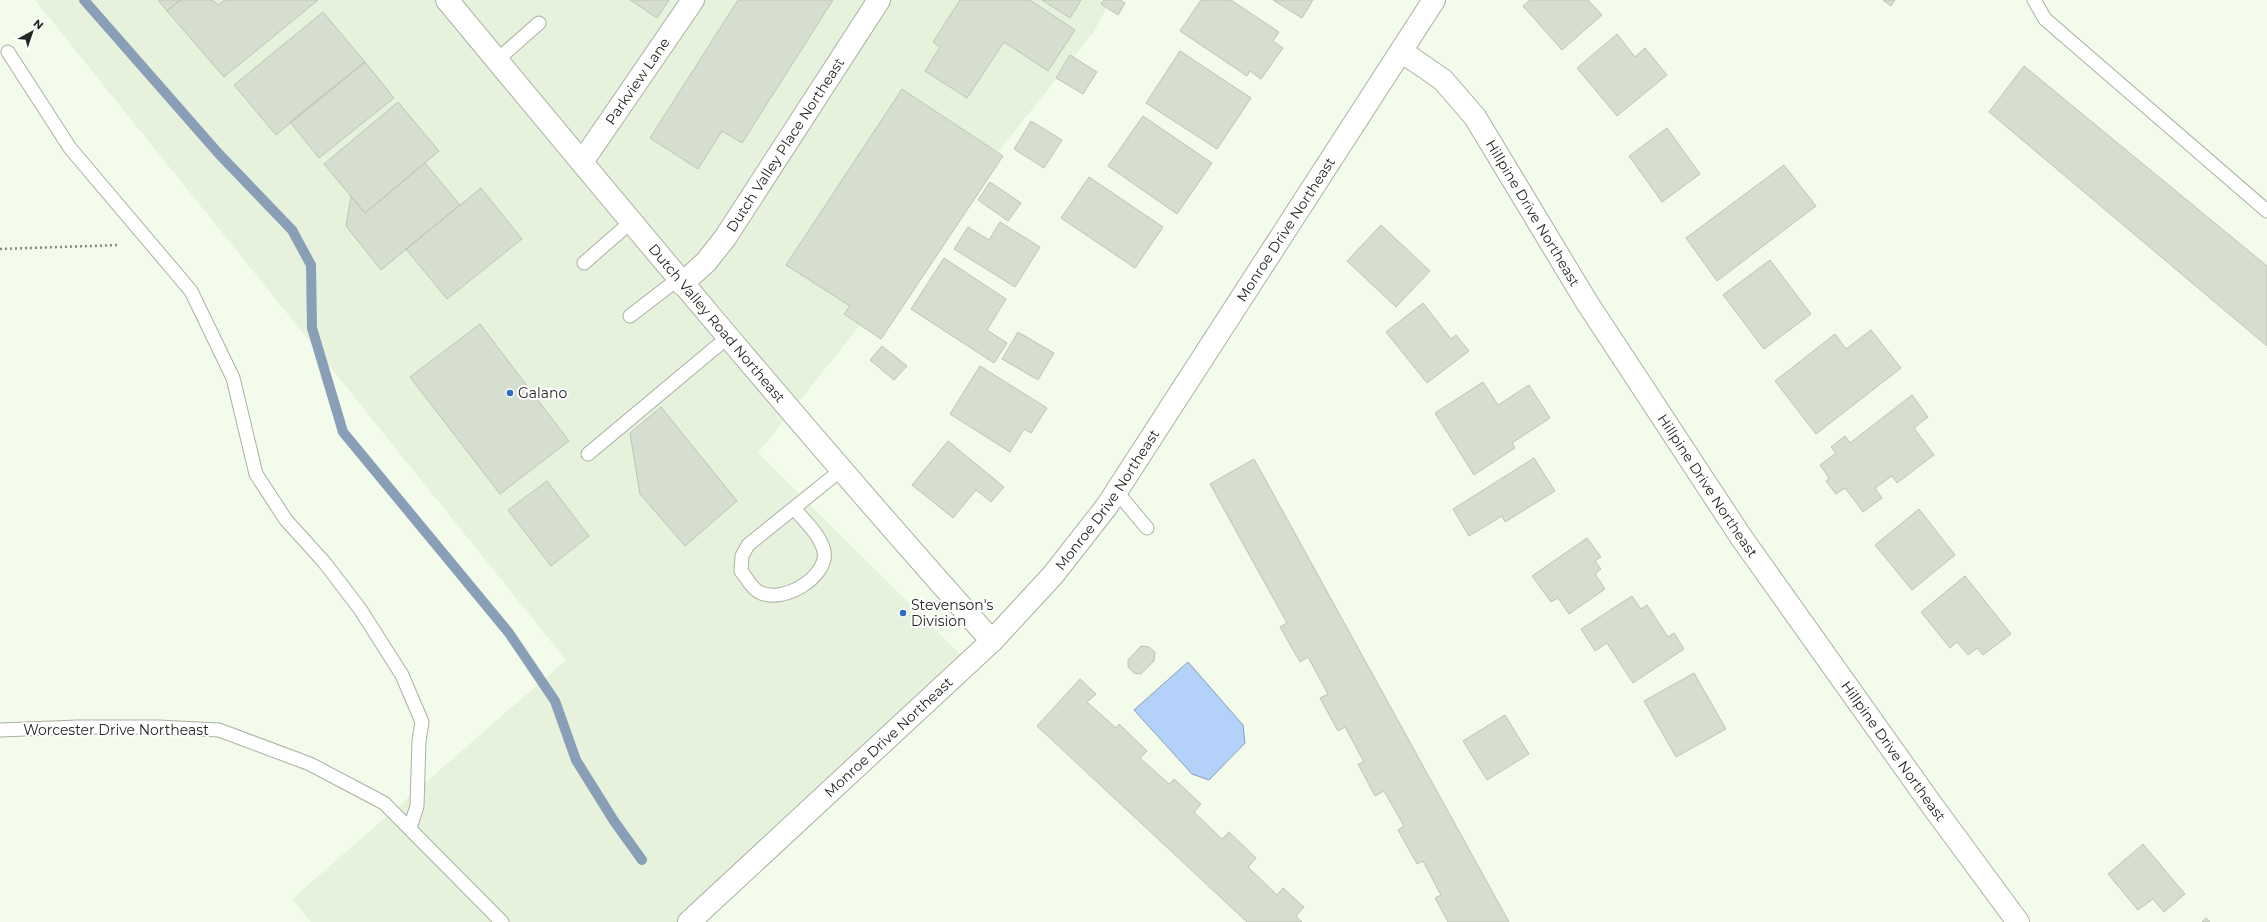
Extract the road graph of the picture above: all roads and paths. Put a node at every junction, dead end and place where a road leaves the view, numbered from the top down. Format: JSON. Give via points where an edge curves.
{"nodes":[{"id":1,"x":447,"y":0,"type":"edge"},
{"id":2,"x":693,"y":0,"type":"edge"},
{"id":3,"x":879,"y":0,"type":"edge"},
{"id":4,"x":1434,"y":0,"type":"edge"},
{"id":5,"x":2034,"y":0,"type":"edge"},
{"id":6,"x":539,"y":22,"type":"dead end"},
{"id":7,"x":1401,"y":51,"type":"junction"},
{"id":8,"x":8,"y":52,"type":"dead end"},
{"id":9,"x":497,"y":60,"type":"junction"},
{"id":10,"x":582,"y":162,"type":"junction"},
{"id":11,"x":2267,"y":211,"type":"edge"},
{"id":12,"x":631,"y":222,"type":"junction"},
{"id":13,"x":151,"y":243,"type":"junction"},
{"id":14,"x":0,"y":249,"type":"edge"},
{"id":15,"x":584,"y":263,"type":"dead end"},
{"id":16,"x":680,"y":281,"type":"junction"},
{"id":17,"x":630,"y":316,"type":"dead end"},
{"id":18,"x":728,"y":337,"type":"junction"},
{"id":19,"x":588,"y":454,"type":"dead end"},
{"id":20,"x":841,"y":470,"type":"junction"},
{"id":21,"x":1116,"y":491,"type":"junction"},
{"id":22,"x":794,"y":508,"type":"junction"},
{"id":23,"x":1146,"y":528,"type":"dead end"},
{"id":24,"x":992,"y":641,"type":"junction"},
{"id":25,"x":0,"y":730,"type":"edge"},
{"id":26,"x":410,"y":828,"type":"junction"},
{"id":27,"x":502,"y":922,"type":"edge"},
{"id":28,"x":689,"y":922,"type":"edge"},
{"id":29,"x":2018,"y":922,"type":"edge"}],
"edges":[{"from":1,"to":9,"type":"street","name":"Dutch Valley Road Northeast"},
{"from":2,"to":10,"type":"street","name":"Parkview Lane"},
{"from":3,"to":16,"type":"street","name":"Dutch Valley Place Northeast","via":[[725,238],[706,262]]},
{"from":4,"to":7,"type":"street","name":"Monroe Drive Northeast"},
{"from":5,"to":11,"type":"lane","via":[[2045,19]]},
{"from":6,"to":9,"type":"lane"},
{"from":7,"to":21,"type":"street","name":"Monroe Drive Northeast"},
{"from":7,"to":29,"type":"street","name":"Hillpine Drive Northeast","via":[[1443,80],[1475,117],[1586,301],[1741,537]]},
{"from":8,"to":13,"type":"lane","via":[[70,148]]},
{"from":9,"to":10,"type":"street","name":"Dutch Valley Road Northeast"},
{"from":10,"to":12,"type":"street","name":"Dutch Valley Road Northeast"},
{"from":12,"to":15,"type":"lane"},
{"from":12,"to":16,"type":"street","name":"Dutch Valley Road Northeast"},
{"from":13,"to":14,"type":"path"},
{"from":13,"to":26,"type":"lane","via":[[191,291],[233,378],[256,474],[286,520],[324,562],[360,609],[402,675],[422,722],[417,806]]},
{"from":16,"to":17,"type":"lane"},
{"from":16,"to":18,"type":"street","name":"Dutch Valley Road Northeast"},
{"from":18,"to":19,"type":"lane"},
{"from":18,"to":20,"type":"street","name":"Dutch Valley Road Northeast"},
{"from":20,"to":22,"type":"lane"},
{"from":20,"to":24,"type":"street","name":"Dutch Valley Road Northeast"},
{"from":21,"to":23,"type":"lane"},
{"from":21,"to":24,"type":"street","name":"Monroe Drive Northeast","via":[[1053,576]]},
{"from":22,"to":22,"type":"lane","via":[[748,545],[742,556],[741,571],[758,592],[777,597],[793,592],[820,570],[824,552],[814,532]]},
{"from":24,"to":28,"type":"street","name":"Monroe Drive Northeast"},
{"from":25,"to":26,"type":"lane","name":"Worcester Drive Northeast","via":[[158,727],[219,730],[310,764],[384,803]]},
{"from":26,"to":27,"type":"lane","name":"Worcester Drive Northeast"}]}
